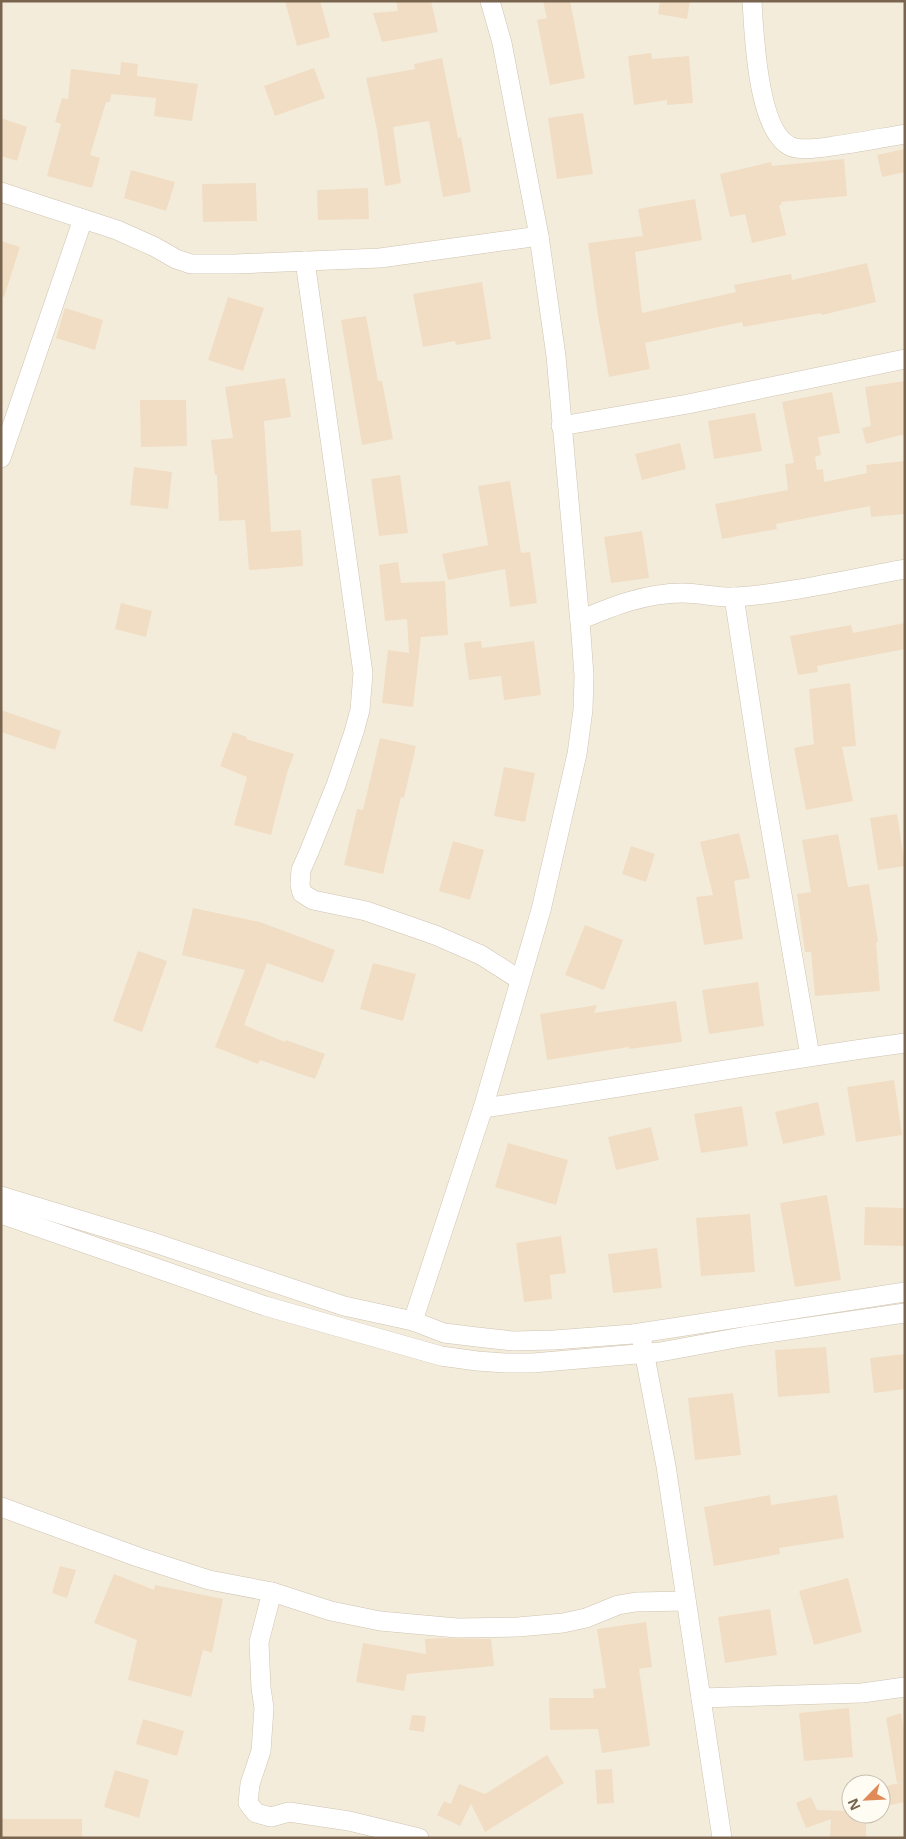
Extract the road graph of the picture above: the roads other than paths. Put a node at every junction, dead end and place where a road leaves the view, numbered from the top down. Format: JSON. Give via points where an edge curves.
{"nodes":[{"id":1,"x":490,"y":1,"type":"edge"},
{"id":2,"x":752,"y":1,"type":"edge"},
{"id":3,"x":905,"y":134,"type":"edge"},
{"id":4,"x":1,"y":192,"type":"edge"},
{"id":5,"x":83,"y":220,"type":"junction"},
{"id":6,"x":539,"y":236,"type":"junction"},
{"id":7,"x":306,"y":261,"type":"junction"},
{"id":8,"x":905,"y":359,"type":"edge"},
{"id":9,"x":562,"y":426,"type":"junction"},
{"id":10,"x":1,"y":458,"type":"edge"},
{"id":11,"x":905,"y":569,"type":"edge"},
{"id":12,"x":734,"y":597,"type":"junction"},
{"id":13,"x":580,"y":620,"type":"junction"},
{"id":14,"x":520,"y":980,"type":"junction"},
{"id":15,"x":905,"y":1043,"type":"edge"},
{"id":16,"x":810,"y":1056,"type":"junction"},
{"id":17,"x":483,"y":1108,"type":"junction"},
{"id":18,"x":1,"y":1196,"type":"edge"},
{"id":19,"x":1,"y":1214,"type":"edge"},
{"id":20,"x":905,"y":1292,"type":"edge"},
{"id":21,"x":905,"y":1313,"type":"edge"},
{"id":22,"x":413,"y":1320,"type":"junction"},
{"id":23,"x":640,"y":1332,"type":"junction"},
{"id":24,"x":644,"y":1353,"type":"junction"},
{"id":25,"x":1,"y":1508,"type":"edge"},
{"id":26,"x":272,"y":1592,"type":"junction"},
{"id":27,"x":686,"y":1601,"type":"junction"},
{"id":28,"x":905,"y":1686,"type":"edge"},
{"id":29,"x":701,"y":1698,"type":"junction"},
{"id":30,"x":419,"y":1838,"type":"edge"},
{"id":31,"x":722,"y":1838,"type":"edge"}],
"edges":[{"from":1,"to":6,"type":"street","via":[[502,43]]},
{"from":2,"to":3,"type":"street","via":[[762,97],[783,142],[794,148],[812,149]]},
{"from":4,"to":5,"type":"street"},
{"from":5,"to":7,"type":"street","via":[[117,230],[191,264]]},
{"from":5,"to":10,"type":"street"},
{"from":6,"to":7,"type":"street","via":[[380,258]]},
{"from":6,"to":9,"type":"street"},
{"from":7,"to":14,"type":"street","via":[[363,673],[360,710],[354,732],[336,785],[300,870],[302,893],[312,900],[366,911],[436,935],[481,955]]},
{"from":8,"to":9,"type":"street","via":[[688,404]]},
{"from":9,"to":13,"type":"street"},
{"from":11,"to":12,"type":"street"},
{"from":12,"to":13,"type":"street","via":[[682,593],[650,596],[619,603]]},
{"from":12,"to":16,"type":"street"},
{"from":13,"to":14,"type":"street","via":[[584,676],[578,754],[541,910]]},
{"from":14,"to":17,"type":"street"},
{"from":15,"to":16,"type":"street"},
{"from":16,"to":17,"type":"street"},
{"from":17,"to":22,"type":"street"},
{"from":18,"to":22,"type":"street","via":[[344,1306]]},
{"from":19,"to":24,"type":"street","via":[[265,1306],[441,1356],[533,1363]]},
{"from":20,"to":23,"type":"street"},
{"from":21,"to":24,"type":"street"},
{"from":22,"to":23,"type":"street","via":[[444,1333],[513,1341]]},
{"from":23,"to":24,"type":"street"},
{"from":24,"to":27,"type":"street","via":[[666,1466]]},
{"from":25,"to":26,"type":"street","via":[[209,1580]]},
{"from":26,"to":27,"type":"street","via":[[331,1611],[370,1619],[457,1628],[563,1622],[586,1618],[618,1605]]},
{"from":26,"to":30,"type":"street","via":[[260,1642],[264,1708],[261,1751],[250,1784],[248,1803],[256,1813],[271,1816],[289,1812],[349,1821]]},
{"from":27,"to":29,"type":"street"},
{"from":28,"to":29,"type":"street","via":[[862,1693]]},
{"from":29,"to":31,"type":"street"}]}
